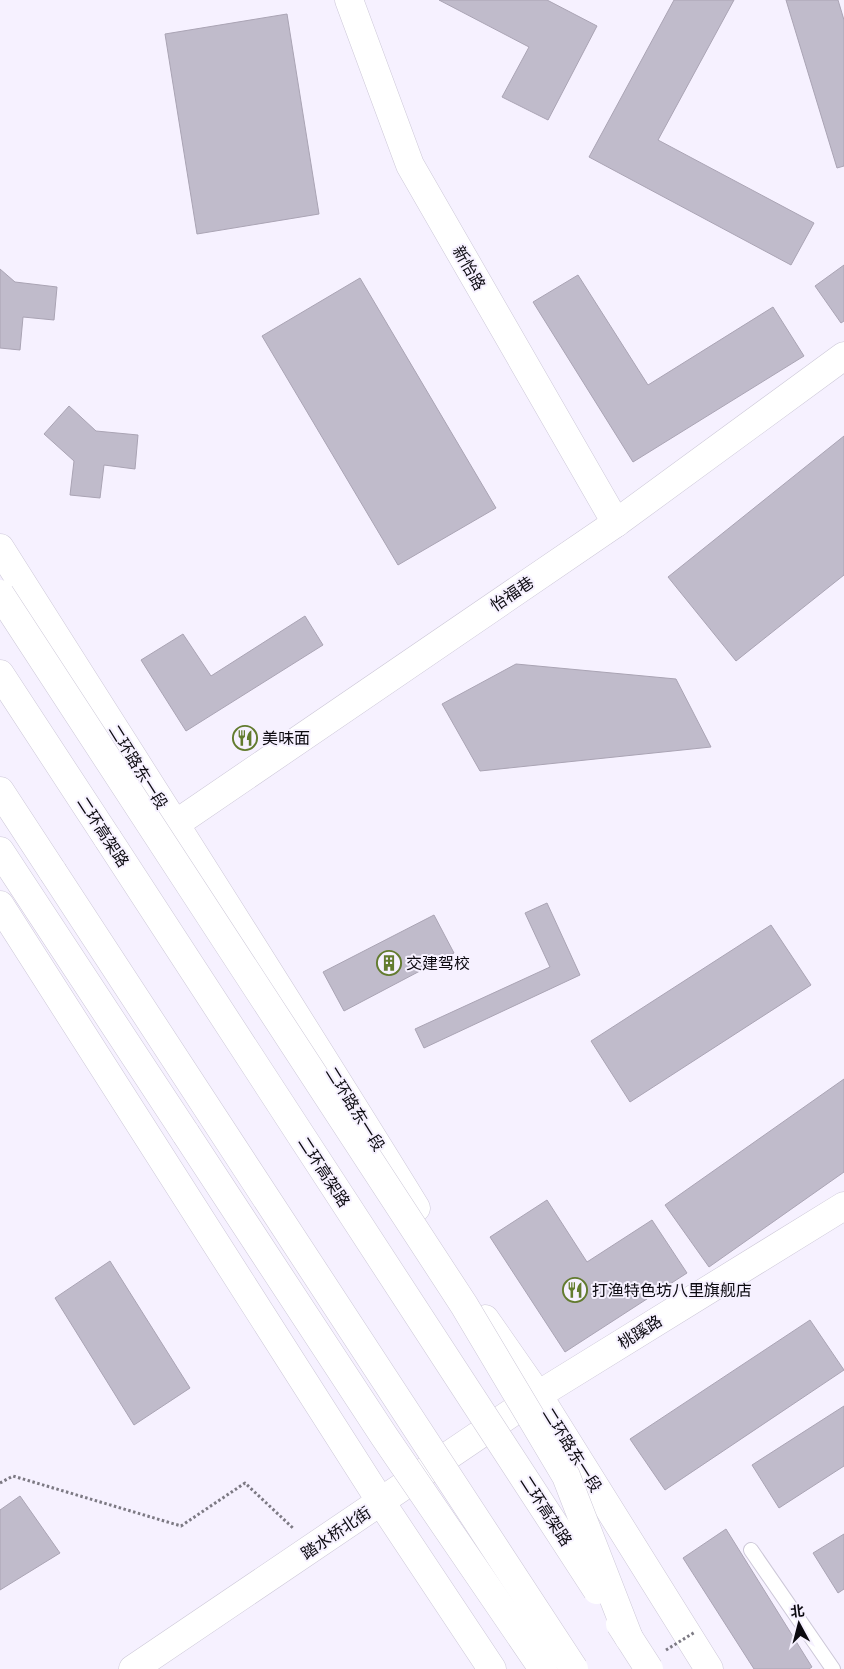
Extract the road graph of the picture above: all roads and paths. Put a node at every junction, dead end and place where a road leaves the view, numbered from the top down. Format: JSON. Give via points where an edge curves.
{"nodes":[{"id":1,"x":349,"y":0,"type":"edge"},
{"id":2,"x":844,"y":356,"type":"edge"},
{"id":3,"x":616,"y":523,"type":"junction"},
{"id":4,"x":0,"y":548,"type":"edge"},
{"id":5,"x":0,"y":594,"type":"edge"},
{"id":6,"x":0,"y":674,"type":"edge"},
{"id":7,"x":0,"y":791,"type":"edge"},
{"id":8,"x":174,"y":825,"type":"junction"},
{"id":9,"x":0,"y":851,"type":"edge"},
{"id":10,"x":0,"y":905,"type":"edge"},
{"id":11,"x":844,"y":1206,"type":"edge"},
{"id":12,"x":538,"y":1395,"type":"junction"},
{"id":13,"x":0,"y":1483,"type":"edge"},
{"id":14,"x":381,"y":1502,"type":"junction"},
{"id":15,"x":315,"y":1547,"type":"junction"},
{"id":16,"x":751,"y":1550,"type":"dead end"},
{"id":17,"x":629,"y":1638,"type":"junction"},
{"id":18,"x":133,"y":1669,"type":"edge"},
{"id":19,"x":492,"y":1669,"type":"edge"},
{"id":20,"x":542,"y":1669,"type":"edge"},
{"id":21,"x":574,"y":1669,"type":"edge"},
{"id":22,"x":649,"y":1669,"type":"edge"},
{"id":23,"x":709,"y":1669,"type":"edge"},
{"id":24,"x":833,"y":1669,"type":"edge"}],
"edges":[{"from":1,"to":3,"type":"main road","name":"新怡路","via":[[410,165]]},
{"from":2,"to":3,"type":"main road","name":"怡福巷"},
{"from":3,"to":8,"type":"main road","name":"怡福巷"},
{"from":4,"to":8,"type":"main road","name":"二环路东一段"},
{"from":5,"to":17,"type":"main road","bridge":true,"via":[[464,1305],[566,1476]]},
{"from":6,"to":17,"type":"main road","name":"二环高架路","bridge":true},
{"from":7,"to":21,"type":"main road","bridge":true},
{"from":8,"to":12,"type":"main road","name":"二环路东一段","via":[[317,1046],[476,1305]]},
{"from":9,"to":20,"type":"main road","bridge":true,"via":[[384,1436]]},
{"from":10,"to":14,"type":"main road"},
{"from":11,"to":12,"type":"main road","name":"桃蹊路"},
{"from":12,"to":14,"type":"main road","name":"踏水桥北街"},
{"from":12,"to":23,"type":"main road","name":"二环路东一段"},
{"from":13,"to":15,"type":"path","via":[[13,1476],[181,1526],[245,1483]]},
{"from":14,"to":15,"type":"main road","name":"踏水桥北街"},
{"from":14,"to":19,"type":"main road"},
{"from":15,"to":18,"type":"main road","name":"踏水桥北街"},
{"from":16,"to":24,"type":"lane"},
{"from":17,"to":22,"type":"main road","name":"二环高架路","bridge":true}]}
